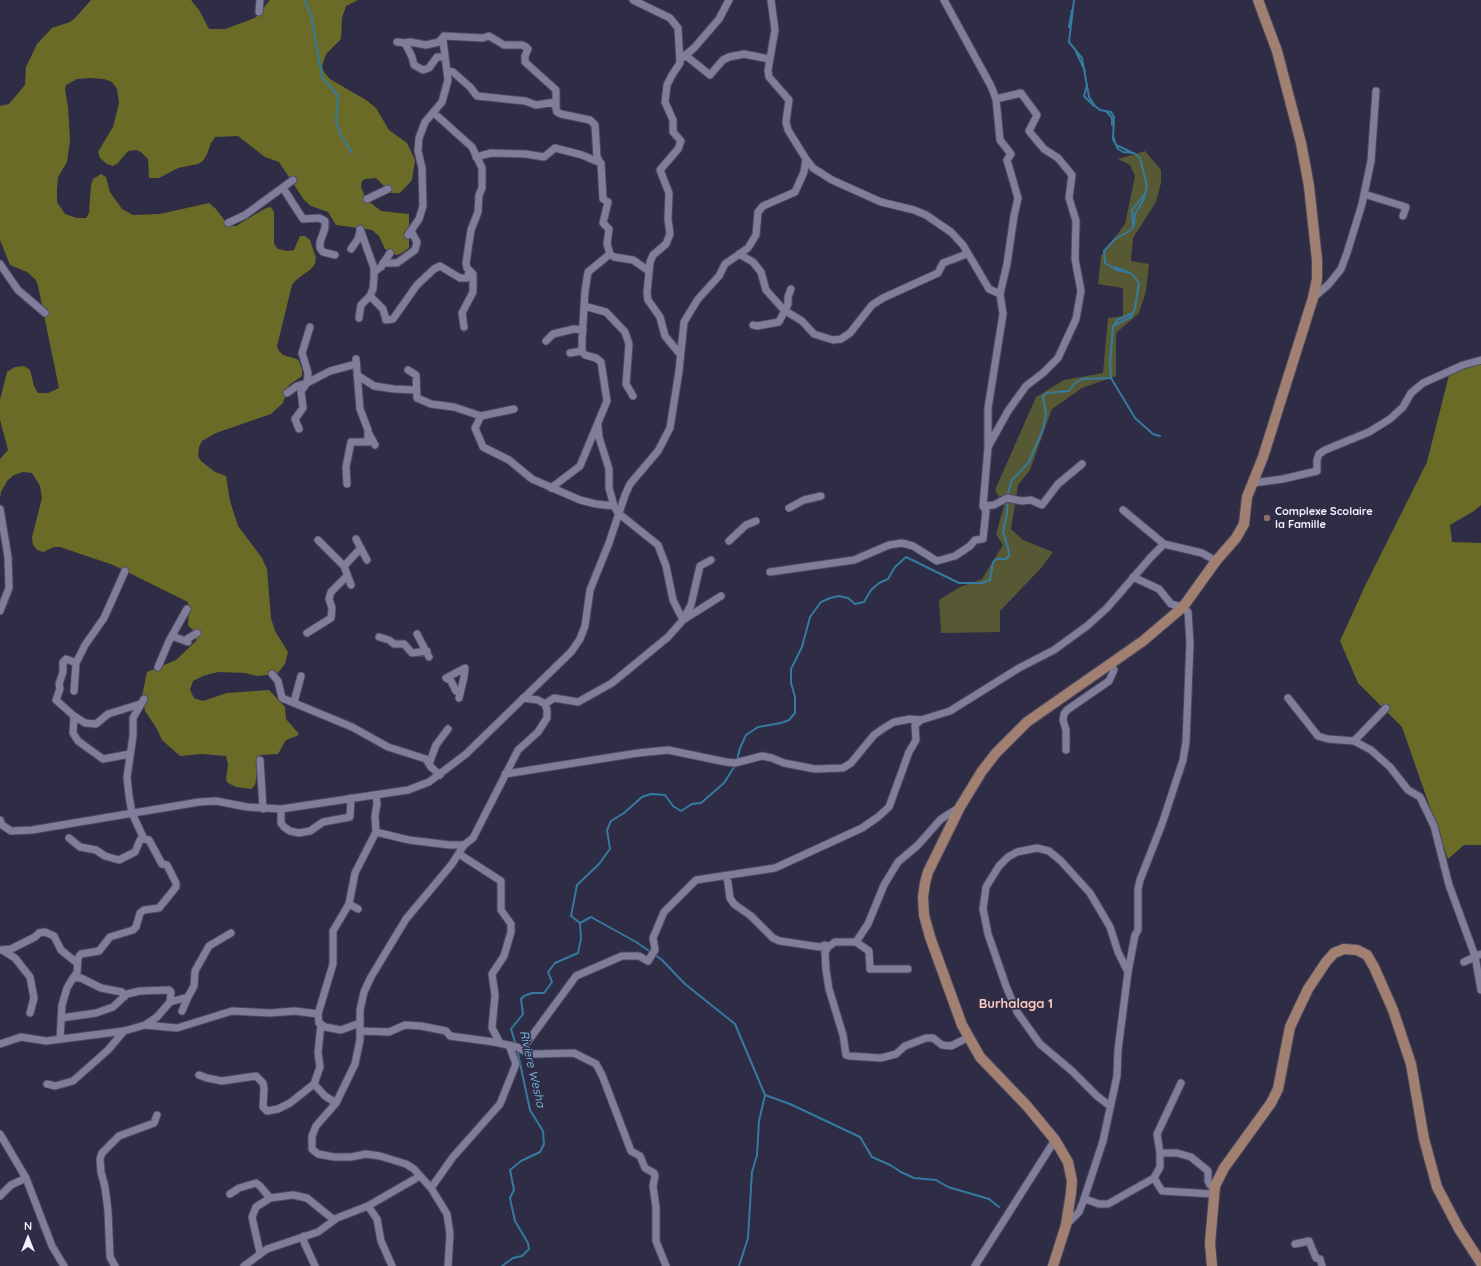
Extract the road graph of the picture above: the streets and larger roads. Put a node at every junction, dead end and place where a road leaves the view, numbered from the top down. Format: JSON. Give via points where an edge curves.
{"nodes":[{"id":1,"x":260,"y":0,"type":"edge"},
{"id":2,"x":633,"y":0,"type":"edge"},
{"id":3,"x":729,"y":0,"type":"edge"},
{"id":4,"x":772,"y":0,"type":"edge"},
{"id":5,"x":944,"y":0,"type":"edge"},
{"id":6,"x":1258,"y":0,"type":"edge"},
{"id":7,"x":259,"y":12,"type":"dead end"},
{"id":8,"x":443,"y":40,"type":"junction"},
{"id":9,"x":445,"y":57,"type":"junction"},
{"id":10,"x":683,"y":57,"type":"junction"},
{"id":11,"x":769,"y":59,"type":"junction"},
{"id":12,"x":447,"y":70,"type":"junction"},
{"id":13,"x":1376,"y":91,"type":"dead end"},
{"id":14,"x":996,"y":99,"type":"junction"},
{"id":15,"x":556,"y":102,"type":"junction"},
{"id":16,"x":434,"y":113,"type":"junction"},
{"id":17,"x":476,"y":157,"type":"junction"},
{"id":18,"x":806,"y":159,"type":"junction"},
{"id":19,"x":421,"y":164,"type":"junction"},
{"id":20,"x":601,"y":164,"type":"junction"},
{"id":21,"x":414,"y":168,"type":"dead end"},
{"id":22,"x":293,"y":180,"type":"dead end"},
{"id":23,"x":283,"y":188,"type":"junction"},
{"id":24,"x":388,"y":190,"type":"dead end"},
{"id":25,"x":1364,"y":194,"type":"junction"},
{"id":26,"x":366,"y":199,"type":"dead end"},
{"id":27,"x":1403,"y":216,"type":"dead end"},
{"id":28,"x":228,"y":224,"type":"dead end"},
{"id":29,"x":351,"y":249,"type":"dead end"},
{"id":30,"x":390,"y":253,"type":"dead end"},
{"id":31,"x":610,"y":254,"type":"junction"},
{"id":32,"x":740,"y":254,"type":"junction"},
{"id":33,"x":967,"y":254,"type":"junction"},
{"id":34,"x":335,"y":255,"type":"dead end"},
{"id":35,"x":383,"y":263,"type":"junction"},
{"id":36,"x":0,"y":264,"type":"edge"},
{"id":37,"x":649,"y":270,"type":"junction"},
{"id":38,"x":374,"y":272,"type":"junction"},
{"id":39,"x":469,"y":272,"type":"junction"},
{"id":40,"x":792,"y":289,"type":"dead end"},
{"id":41,"x":1000,"y":294,"type":"junction"},
{"id":42,"x":370,"y":296,"type":"junction"},
{"id":43,"x":1313,"y":298,"type":"junction"},
{"id":44,"x":353,"y":302,"type":"dead end"},
{"id":45,"x":361,"y":305,"type":"junction"},
{"id":46,"x":584,"y":306,"type":"junction"},
{"id":47,"x":784,"y":310,"type":"junction"},
{"id":48,"x":45,"y":313,"type":"dead end"},
{"id":49,"x":359,"y":318,"type":"dead end"},
{"id":50,"x":753,"y":325,"type":"dead end"},
{"id":51,"x":464,"y":326,"type":"dead end"},
{"id":52,"x":310,"y":327,"type":"dead end"},
{"id":53,"x":583,"y":330,"type":"junction"},
{"id":54,"x":546,"y":341,"type":"dead end"},
{"id":55,"x":582,"y":351,"type":"junction"},
{"id":56,"x":570,"y":353,"type":"dead end"},
{"id":57,"x":680,"y":354,"type":"junction"},
{"id":58,"x":1481,"y":360,"type":"edge"},
{"id":59,"x":408,"y":370,"type":"dead end"},
{"id":60,"x":357,"y":375,"type":"junction"},
{"id":61,"x":307,"y":383,"type":"junction"},
{"id":62,"x":416,"y":390,"type":"junction"},
{"id":63,"x":287,"y":393,"type":"dead end"},
{"id":64,"x":633,"y":396,"type":"dead end"},
{"id":65,"x":514,"y":409,"type":"dead end"},
{"id":66,"x":481,"y":416,"type":"junction"},
{"id":67,"x":598,"y":422,"type":"junction"},
{"id":68,"x":299,"y":430,"type":"dead end"},
{"id":69,"x":368,"y":430,"type":"junction"},
{"id":70,"x":375,"y":445,"type":"dead end"},
{"id":71,"x":988,"y":448,"type":"junction"},
{"id":72,"x":1082,"y":464,"type":"dead end"},
{"id":73,"x":1254,"y":483,"type":"junction"},
{"id":74,"x":347,"y":484,"type":"dead end"},
{"id":75,"x":552,"y":488,"type":"junction"},
{"id":76,"x":821,"y":496,"type":"dead end"},
{"id":77,"x":614,"y":506,"type":"junction"},
{"id":78,"x":983,"y":506,"type":"junction"},
{"id":79,"x":790,"y":508,"type":"dead end"},
{"id":80,"x":0,"y":509,"type":"edge"},
{"id":81,"x":1123,"y":510,"type":"dead end"},
{"id":82,"x":618,"y":513,"type":"junction"},
{"id":83,"x":756,"y":521,"type":"dead end"},
{"id":84,"x":356,"y":539,"type":"dead end"},
{"id":85,"x":318,"y":540,"type":"dead end"},
{"id":86,"x":729,"y":542,"type":"dead end"},
{"id":87,"x":1164,"y":544,"type":"junction"},
{"id":88,"x":361,"y":548,"type":"junction"},
{"id":89,"x":367,"y":560,"type":"dead end"},
{"id":90,"x":711,"y":560,"type":"dead end"},
{"id":91,"x":1216,"y":561,"type":"junction"},
{"id":92,"x":344,"y":566,"type":"junction"},
{"id":93,"x":125,"y":571,"type":"dead end"},
{"id":94,"x":770,"y":572,"type":"dead end"},
{"id":95,"x":347,"y":576,"type":"junction"},
{"id":96,"x":1133,"y":577,"type":"junction"},
{"id":97,"x":351,"y":585,"type":"dead end"},
{"id":98,"x":721,"y":596,"type":"dead end"},
{"id":99,"x":1183,"y":607,"type":"junction"},
{"id":100,"x":187,"y":609,"type":"dead end"},
{"id":101,"x":0,"y":611,"type":"edge"},
{"id":102,"x":683,"y":620,"type":"junction"},
{"id":103,"x":197,"y":633,"type":"dead end"},
{"id":104,"x":307,"y":633,"type":"dead end"},
{"id":105,"x":418,"y":634,"type":"dead end"},
{"id":106,"x":172,"y":636,"type":"junction"},
{"id":107,"x":379,"y":637,"type":"dead end"},
{"id":108,"x":76,"y":663,"type":"junction"},
{"id":109,"x":1111,"y":664,"type":"junction"},
{"id":110,"x":158,"y":667,"type":"dead end"},
{"id":111,"x":272,"y":674,"type":"dead end"},
{"id":112,"x":301,"y":676,"type":"dead end"},
{"id":113,"x":74,"y":691,"type":"dead end"},
{"id":114,"x":523,"y":698,"type":"junction"},
{"id":115,"x":1288,"y":698,"type":"dead end"},
{"id":116,"x":294,"y":702,"type":"junction"},
{"id":117,"x":545,"y":704,"type":"junction"},
{"id":118,"x":1386,"y":708,"type":"dead end"},
{"id":119,"x":74,"y":716,"type":"junction"},
{"id":120,"x":921,"y":720,"type":"junction"},
{"id":121,"x":448,"y":729,"type":"dead end"},
{"id":122,"x":1354,"y":741,"type":"junction"},
{"id":123,"x":1066,"y":750,"type":"dead end"},
{"id":124,"x":130,"y":754,"type":"junction"},
{"id":125,"x":260,"y":760,"type":"dead end"},
{"id":126,"x":429,"y":764,"type":"junction"},
{"id":127,"x":505,"y":774,"type":"junction"},
{"id":128,"x":440,"y":775,"type":"junction"},
{"id":129,"x":376,"y":796,"type":"junction"},
{"id":130,"x":351,"y":798,"type":"junction"},
{"id":131,"x":960,"y":806,"type":"junction"},
{"id":132,"x":263,"y":809,"type":"junction"},
{"id":133,"x":281,"y":809,"type":"junction"},
{"id":134,"x":132,"y":813,"type":"junction"},
{"id":135,"x":1,"y":824,"type":"edge"},
{"id":136,"x":376,"y":832,"type":"junction"},
{"id":137,"x":69,"y":838,"type":"dead end"},
{"id":138,"x":144,"y":839,"type":"junction"},
{"id":139,"x":464,"y":845,"type":"junction"},
{"id":140,"x":459,"y":854,"type":"junction"},
{"id":141,"x":727,"y":876,"type":"junction"},
{"id":142,"x":349,"y":904,"type":"junction"},
{"id":143,"x":358,"y":909,"type":"dead end"},
{"id":144,"x":231,"y":932,"type":"dead end"},
{"id":145,"x":856,"y":942,"type":"junction"},
{"id":146,"x":828,"y":947,"type":"junction"},
{"id":147,"x":1,"y":950,"type":"edge"},
{"id":148,"x":1478,"y":955,"type":"edge"},
{"id":149,"x":1464,"y":962,"type":"dead end"},
{"id":150,"x":77,"y":963,"type":"junction"},
{"id":151,"x":908,"y":969,"type":"dead end"},
{"id":152,"x":1128,"y":972,"type":"junction"},
{"id":153,"x":73,"y":978,"type":"junction"},
{"id":154,"x":1481,"y":990,"type":"edge"},
{"id":155,"x":124,"y":997,"type":"junction"},
{"id":156,"x":188,"y":997,"type":"junction"},
{"id":157,"x":170,"y":1002,"type":"junction"},
{"id":158,"x":182,"y":1011,"type":"dead end"},
{"id":159,"x":30,"y":1013,"type":"dead end"},
{"id":160,"x":318,"y":1014,"type":"junction"},
{"id":161,"x":61,"y":1018,"type":"junction"},
{"id":162,"x":360,"y":1023,"type":"junction"},
{"id":163,"x":321,"y":1024,"type":"junction"},
{"id":164,"x":145,"y":1025,"type":"junction"},
{"id":165,"x":124,"y":1031,"type":"junction"},
{"id":166,"x":360,"y":1031,"type":"junction"},
{"id":167,"x":969,"y":1037,"type":"junction"},
{"id":168,"x":60,"y":1039,"type":"junction"},
{"id":169,"x":500,"y":1043,"type":"junction"},
{"id":170,"x":0,"y":1044,"type":"edge"},
{"id":171,"x":509,"y":1045,"type":"junction"},
{"id":172,"x":524,"y":1051,"type":"junction"},
{"id":173,"x":199,"y":1075,"type":"dead end"},
{"id":174,"x":1181,"y":1083,"type":"dead end"},
{"id":175,"x":47,"y":1084,"type":"dead end"},
{"id":176,"x":314,"y":1084,"type":"junction"},
{"id":177,"x":336,"y":1103,"type":"junction"},
{"id":178,"x":1110,"y":1106,"type":"junction"},
{"id":179,"x":158,"y":1115,"type":"dead end"},
{"id":180,"x":0,"y":1134,"type":"edge"},
{"id":181,"x":1055,"y":1140,"type":"junction"},
{"id":182,"x":2,"y":1143,"type":"edge"},
{"id":183,"x":1160,"y":1153,"type":"junction"},
{"id":184,"x":420,"y":1176,"type":"junction"},
{"id":185,"x":26,"y":1178,"type":"junction"},
{"id":186,"x":1154,"y":1178,"type":"junction"},
{"id":187,"x":431,"y":1188,"type":"junction"},
{"id":188,"x":1214,"y":1190,"type":"junction"},
{"id":189,"x":230,"y":1194,"type":"dead end"},
{"id":190,"x":0,"y":1196,"type":"edge"},
{"id":191,"x":270,"y":1198,"type":"junction"},
{"id":192,"x":1085,"y":1199,"type":"junction"},
{"id":193,"x":368,"y":1206,"type":"junction"},
{"id":194,"x":334,"y":1220,"type":"junction"},
{"id":195,"x":1066,"y":1225,"type":"junction"},
{"id":196,"x":304,"y":1236,"type":"junction"},
{"id":197,"x":1295,"y":1244,"type":"dead end"},
{"id":198,"x":260,"y":1253,"type":"junction"},
{"id":199,"x":1481,"y":1263,"type":"edge"},
{"id":200,"x":64,"y":1266,"type":"edge"},
{"id":201,"x":115,"y":1266,"type":"edge"},
{"id":202,"x":244,"y":1266,"type":"edge"},
{"id":203,"x":315,"y":1266,"type":"edge"},
{"id":204,"x":392,"y":1266,"type":"edge"},
{"id":205,"x":448,"y":1266,"type":"edge"},
{"id":206,"x":666,"y":1266,"type":"edge"},
{"id":207,"x":975,"y":1266,"type":"edge"},
{"id":208,"x":1053,"y":1266,"type":"edge"},
{"id":209,"x":1212,"y":1266,"type":"edge"},
{"id":210,"x":1322,"y":1266,"type":"edge"}],
"edges":[{"from":1,"to":7,"type":"street"},
{"from":2,"to":10,"type":"street","via":[[662,13],[676,23]]},
{"from":3,"to":10,"type":"street","via":[[719,19]]},
{"from":4,"to":11,"type":"street","via":[[775,30]]},
{"from":5,"to":14,"type":"street","via":[[968,41]]},
{"from":6,"to":43,"type":"street","via":[[1276,50],[1304,157],[1317,260]]},
{"from":8,"to":9,"type":"street"},
{"from":8,"to":9,"type":"street","via":[[422,46],[410,42],[401,43],[412,57],[414,65],[423,70],[429,68],[437,57]]},
{"from":8,"to":15,"type":"street","via":[[444,36],[489,36],[504,45],[526,47],[528,49],[525,62],[556,90]]},
{"from":9,"to":12,"type":"street"},
{"from":10,"to":11,"type":"street","via":[[710,75],[729,57],[744,54]]},
{"from":10,"to":37,"type":"street","via":[[667,85],[665,102],[673,120],[673,132],[681,141],[678,149],[660,170],[669,192],[670,238],[653,255]]},
{"from":11,"to":18,"type":"street","via":[[769,77],[789,100],[786,122],[788,130]]},
{"from":12,"to":15,"type":"street","via":[[453,72],[477,96],[525,101],[536,105]]},
{"from":12,"to":16,"type":"street","via":[[448,80],[442,102]]},
{"from":13,"to":25,"type":"street","via":[[1371,161]]},
{"from":14,"to":41,"type":"street","via":[[1000,140],[1011,154],[1007,160],[1018,198]]},
{"from":14,"to":71,"type":"street","via":[[1020,93],[1037,115],[1029,131],[1072,175],[1069,198],[1076,221],[1076,259],[1081,291],[1076,319],[1058,358],[1026,386],[1008,411]]},
{"from":15,"to":20,"type":"street","via":[[556,108],[561,114],[590,120],[595,125],[597,157]]},
{"from":16,"to":17,"type":"street","via":[[472,147]]},
{"from":16,"to":19,"type":"street","via":[[425,122],[419,138]]},
{"from":17,"to":20,"type":"street","via":[[491,153],[544,157],[555,148],[582,155]]},
{"from":17,"to":39,"type":"street","via":[[482,168],[482,188],[470,236],[466,262]]},
{"from":18,"to":32,"type":"street","via":[[804,172],[795,192],[763,206],[758,212],[756,235],[748,248]]},
{"from":18,"to":33,"type":"street","via":[[813,168],[832,180],[881,202],[926,215],[952,232]]},
{"from":19,"to":21,"type":"street"},
{"from":19,"to":35,"type":"street","via":[[423,206],[419,219],[410,233],[417,242],[415,250],[397,263]]},
{"from":20,"to":31,"type":"street","via":[[603,199],[608,202],[603,223],[610,229],[607,244]]},
{"from":22,"to":23,"type":"street"},
{"from":23,"to":28,"type":"street"},
{"from":23,"to":34,"type":"street","via":[[303,219],[319,218],[325,221],[320,248],[323,252]]},
{"from":24,"to":26,"type":"street"},
{"from":25,"to":27,"type":"street","via":[[1406,206]]},
{"from":25,"to":43,"type":"street","via":[[1341,269]]},
{"from":29,"to":38,"type":"street","via":[[358,239],[360,228]]},
{"from":30,"to":35,"type":"street"},
{"from":31,"to":37,"type":"street","via":[[633,260]]},
{"from":31,"to":46,"type":"street","via":[[588,272]]},
{"from":32,"to":47,"type":"street","via":[[753,262],[761,272],[766,290]]},
{"from":32,"to":57,"type":"street","via":[[725,264],[719,276],[688,313],[682,328]]},
{"from":33,"to":41,"type":"street","via":[[989,289]]},
{"from":33,"to":47,"type":"street","via":[[942,263],[938,274],[897,291],[872,305],[850,333],[841,339],[822,338],[814,334],[802,321]]},
{"from":35,"to":38,"type":"street"},
{"from":36,"to":48,"type":"street","via":[[18,290]]},
{"from":37,"to":57,"type":"street","via":[[648,300],[660,317],[665,336]]},
{"from":38,"to":42,"type":"street"},
{"from":39,"to":42,"type":"street","via":[[466,278],[460,278],[440,266],[434,269],[417,285],[396,320],[386,320],[383,309]]},
{"from":39,"to":51,"type":"street","via":[[473,274],[473,292],[462,313]]},
{"from":40,"to":47,"type":"street"},
{"from":41,"to":71,"type":"street","via":[[1003,314],[988,408]]},
{"from":42,"to":45,"type":"street"},
{"from":43,"to":73,"type":"street"},
{"from":44,"to":45,"type":"street"},
{"from":45,"to":49,"type":"street"},
{"from":46,"to":53,"type":"street"},
{"from":46,"to":64,"type":"street","via":[[606,312],[625,332],[629,344],[626,384]]},
{"from":47,"to":50,"type":"street","via":[[779,322]]},
{"from":52,"to":61,"type":"street","via":[[302,353],[308,373]]},
{"from":53,"to":54,"type":"street","via":[[574,329],[553,334]]},
{"from":53,"to":55,"type":"street"},
{"from":55,"to":56,"type":"street"},
{"from":55,"to":67,"type":"street","via":[[584,355],[600,361],[602,366],[607,401]]},
{"from":57,"to":82,"type":"street","via":[[670,428],[658,451],[630,484]]},
{"from":58,"to":73,"type":"street","via":[[1463,365],[1424,383],[1411,393],[1403,407],[1390,419],[1319,454],[1317,471],[1283,480]]},
{"from":59,"to":62,"type":"street","via":[[416,375]]},
{"from":60,"to":61,"type":"street","via":[[356,362]]},
{"from":60,"to":62,"type":"street","via":[[374,386]]},
{"from":60,"to":69,"type":"street","via":[[360,409]]},
{"from":61,"to":63,"type":"street"},
{"from":61,"to":68,"type":"street","via":[[301,391],[303,408],[295,419]]},
{"from":62,"to":66,"type":"street","via":[[417,398],[431,404],[454,407]]},
{"from":65,"to":66,"type":"street"},
{"from":66,"to":75,"type":"street","via":[[475,428],[483,447],[509,460],[532,480]]},
{"from":67,"to":75,"type":"street","via":[[578,468]]},
{"from":67,"to":77,"type":"street","via":[[599,437],[609,469],[609,488]]},
{"from":69,"to":70,"type":"street"},
{"from":69,"to":74,"type":"street","via":[[368,442],[348,443]]},
{"from":71,"to":78,"type":"street"},
{"from":72,"to":78,"type":"street","via":[[1058,484],[1042,505],[1031,500],[1007,498],[994,506]]},
{"from":73,"to":91,"type":"street","via":[[1247,497],[1244,524],[1236,538]]},
{"from":75,"to":77,"type":"street","via":[[580,500]]},
{"from":76,"to":79,"type":"street","via":[[804,500]]},
{"from":77,"to":82,"type":"street"},
{"from":78,"to":94,"type":"street","via":[[986,511],[983,539],[975,540],[955,556],[937,561],[913,546],[889,545],[854,560]]},
{"from":80,"to":101,"type":"street","via":[[8,557],[9,588]]},
{"from":81,"to":87,"type":"street"},
{"from":82,"to":102,"type":"street","via":[[658,545],[666,566],[673,600]]},
{"from":82,"to":114,"type":"street","via":[[590,590],[585,626],[580,639],[554,671]]},
{"from":83,"to":86,"type":"street","via":[[746,524]]},
{"from":84,"to":88,"type":"street"},
{"from":85,"to":92,"type":"street"},
{"from":87,"to":91,"type":"street","via":[[1202,553]]},
{"from":87,"to":96,"type":"street"},
{"from":88,"to":89,"type":"street"},
{"from":88,"to":92,"type":"street"},
{"from":90,"to":102,"type":"street","via":[[700,566],[691,605]]},
{"from":91,"to":99,"type":"street"},
{"from":92,"to":95,"type":"street"},
{"from":93,"to":108,"type":"street","via":[[104,618]]},
{"from":95,"to":97,"type":"street"},
{"from":95,"to":104,"type":"street","via":[[331,592],[331,618]]},
{"from":96,"to":99,"type":"street","via":[[1159,589],[1171,604]]},
{"from":96,"to":120,"type":"street","via":[[1107,608],[1054,650],[1019,668],[950,711]]},
{"from":98,"to":102,"type":"street"},
{"from":99,"to":109,"type":"street"},
{"from":99,"to":152,"type":"street","via":[[1189,617],[1190,643],[1185,750],[1162,824],[1140,880],[1138,930]]},
{"from":100,"to":106,"type":"street"},
{"from":102,"to":117,"type":"street","via":[[668,637],[612,683],[578,702],[554,698]]},
{"from":103,"to":106,"type":"street","via":[[187,639],[188,642]]},
{"from":105,"to":107,"type":"street","via":[[428,654],[412,653],[404,644],[394,644]]},
{"from":106,"to":110,"type":"street"},
{"from":108,"to":113,"type":"street"},
{"from":108,"to":119,"type":"street","via":[[66,658],[63,662],[56,700]]},
{"from":109,"to":123,"type":"street","via":[[1114,670],[1109,681],[1064,714]]},
{"from":109,"to":131,"type":"street","via":[[1057,700],[1010,738],[982,771]]},
{"from":111,"to":116,"type":"street","via":[[278,681],[282,698]]},
{"from":112,"to":116,"type":"street"},
{"from":114,"to":117,"type":"street","via":[[538,700]]},
{"from":114,"to":128,"type":"street","via":[[484,738]]},
{"from":115,"to":122,"type":"street","via":[[1318,736]]},
{"from":116,"to":126,"type":"street","via":[[352,727],[388,747],[426,759]]},
{"from":117,"to":127,"type":"street","via":[[548,710],[547,718],[538,732],[518,750]]},
{"from":118,"to":122,"type":"street"},
{"from":119,"to":124,"type":"street","via":[[74,733],[78,741],[97,755],[103,759],[110,759]]},
{"from":119,"to":124,"type":"street","via":[[96,724],[108,714],[142,702],[133,718],[134,732]]},
{"from":120,"to":127,"type":"street","via":[[894,722],[884,728],[874,735],[851,763],[843,768],[815,769],[762,756],[735,762],[668,750]]},
{"from":120,"to":141,"type":"street","via":[[915,725],[916,740],[889,806],[878,817],[862,828],[780,866]]},
{"from":121,"to":126,"type":"street","via":[[436,745]]},
{"from":122,"to":148,"type":"street","via":[[1381,758],[1408,790],[1420,797],[1427,808],[1449,885]]},
{"from":124,"to":134,"type":"street","via":[[127,777]]},
{"from":125,"to":132,"type":"street"},
{"from":126,"to":128,"type":"street"},
{"from":127,"to":139,"type":"street","via":[[477,831]]},
{"from":128,"to":129,"type":"street","via":[[413,788]]},
{"from":129,"to":130,"type":"street"},
{"from":129,"to":136,"type":"street"},
{"from":130,"to":133,"type":"street"},
{"from":130,"to":133,"type":"street","via":[[350,818],[323,822],[310,831],[299,833],[290,831],[281,823]]},
{"from":131,"to":145,"type":"street","via":[[941,819],[918,845],[898,862],[884,885],[868,924]]},
{"from":131,"to":167,"type":"street","via":[[928,872],[923,897],[924,915],[930,938],[962,1025]]},
{"from":132,"to":133,"type":"street"},
{"from":132,"to":134,"type":"street","via":[[216,801]]},
{"from":134,"to":135,"type":"street","via":[[32,830],[11,831]]},
{"from":134,"to":138,"type":"street"},
{"from":136,"to":139,"type":"street","via":[[405,839]]},
{"from":136,"to":142,"type":"street","via":[[355,873]]},
{"from":137,"to":138,"type":"street","via":[[80,847],[96,850],[119,860],[135,852],[140,840]]},
{"from":138,"to":150,"type":"street","via":[[148,840],[162,864],[168,865],[176,883],[174,892],[159,908],[140,913],[133,930],[110,937],[99,951],[81,954]]},
{"from":139,"to":140,"type":"street"},
{"from":140,"to":162,"type":"street","via":[[396,934],[364,992]]},
{"from":140,"to":169,"type":"street","via":[[501,881],[501,910],[511,924],[504,956],[492,974],[495,995],[492,1028]]},
{"from":141,"to":146,"type":"street","via":[[730,898],[734,904],[751,916],[773,938]]},
{"from":141,"to":172,"type":"street","via":[[696,880],[664,912],[653,938],[655,950],[648,961],[639,956],[622,956],[576,976],[547,1014]]},
{"from":142,"to":143,"type":"street"},
{"from":142,"to":160,"type":"street","via":[[333,931],[333,964]]},
{"from":144,"to":156,"type":"street","via":[[209,946],[195,971],[192,990]]},
{"from":145,"to":146,"type":"street","via":[[835,942]]},
{"from":145,"to":151,"type":"street","via":[[869,951],[870,969]]},
{"from":146,"to":167,"type":"street","via":[[825,952],[829,989],[846,1055],[881,1058],[896,1054],[906,1046],[926,1038],[933,1038],[951,1046]]},
{"from":147,"to":150,"type":"street","via":[[11,949],[45,932],[54,936],[61,950]]},
{"from":147,"to":159,"type":"street","via":[[15,958],[30,977],[34,998]]},
{"from":148,"to":149,"type":"street"},
{"from":148,"to":154,"type":"street"},
{"from":150,"to":153,"type":"street"},
{"from":152,"to":178,"type":"street","via":[[1117,1076]]},
{"from":152,"to":178,"type":"street","via":[[1110,927],[1090,893],[1055,856],[1037,848],[1028,849],[1008,857],[999,866],[983,897],[985,922],[1017,1012],[1040,1044]]},
{"from":153,"to":155,"type":"street","via":[[81,978],[101,988],[122,992]]},
{"from":153,"to":161,"type":"street","via":[[67,988]]},
{"from":155,"to":157,"type":"street","via":[[132,992],[166,989],[171,992]]},
{"from":155,"to":161,"type":"street","via":[[113,1007],[96,1014]]},
{"from":156,"to":157,"type":"street"},
{"from":156,"to":158,"type":"street"},
{"from":157,"to":164,"type":"street","via":[[157,1017]]},
{"from":160,"to":163,"type":"street"},
{"from":160,"to":164,"type":"street","via":[[295,1011],[270,1014],[232,1011],[177,1028]]},
{"from":161,"to":168,"type":"street"},
{"from":162,"to":163,"type":"street","via":[[340,1030]]},
{"from":162,"to":166,"type":"street"},
{"from":163,"to":176,"type":"street","via":[[318,1053],[320,1067]]},
{"from":164,"to":165,"type":"street"},
{"from":165,"to":168,"type":"street"},
{"from":165,"to":175,"type":"street","via":[[108,1050],[73,1081],[55,1086]]},
{"from":166,"to":169,"type":"street","via":[[389,1032],[405,1024],[446,1031],[450,1036]]},
{"from":166,"to":177,"type":"street","via":[[355,1064]]},
{"from":167,"to":181,"type":"street","via":[[980,1057],[1027,1106]]},
{"from":168,"to":170,"type":"street","via":[[46,1041],[21,1037]]},
{"from":169,"to":171,"type":"street"},
{"from":171,"to":172,"type":"street"},
{"from":171,"to":187,"type":"street","via":[[516,1064],[500,1104],[453,1157]]},
{"from":172,"to":206,"type":"street","via":[[535,1054],[574,1053],[596,1064],[631,1151],[640,1156],[645,1168],[654,1173],[656,1241]]},
{"from":173,"to":176,"type":"street","via":[[222,1080],[251,1076],[259,1078],[264,1088],[263,1107],[267,1110],[278,1109],[290,1103]]},
{"from":174,"to":183,"type":"street","via":[[1157,1134]]},
{"from":176,"to":177,"type":"street"},
{"from":177,"to":184,"type":"street","via":[[313,1131],[311,1143],[314,1152],[334,1157],[366,1154],[380,1156],[406,1164]]},
{"from":178,"to":192,"type":"street","via":[[1103,1141]]},
{"from":179,"to":201,"type":"street","via":[[154,1123],[119,1136],[102,1153],[100,1159],[108,1211],[110,1257]]},
{"from":180,"to":182,"type":"street"},
{"from":181,"to":195,"type":"street","via":[[1071,1172]]},
{"from":181,"to":207,"type":"street"},
{"from":182,"to":185,"type":"street"},
{"from":183,"to":186,"type":"street","via":[[1160,1167]]},
{"from":183,"to":188,"type":"street","via":[[1176,1153],[1191,1157],[1208,1171],[1208,1181]]},
{"from":184,"to":187,"type":"street"},
{"from":184,"to":193,"type":"street"},
{"from":185,"to":190,"type":"street","via":[[11,1185]]},
{"from":185,"to":200,"type":"street","via":[[52,1246]]},
{"from":186,"to":188,"type":"street","via":[[1162,1191]]},
{"from":186,"to":192,"type":"street","via":[[1108,1204]]},
{"from":187,"to":205,"type":"street","via":[[447,1214],[449,1223]]},
{"from":188,"to":199,"type":"street","via":[[1224,1168],[1278,1089],[1290,1027],[1308,989],[1334,953],[1344,949],[1357,950],[1367,955],[1393,1010],[1411,1064],[1424,1139],[1437,1187],[1459,1229]]},
{"from":188,"to":209,"type":"street","via":[[1210,1243]]},
{"from":189,"to":191,"type":"street","via":[[239,1188],[256,1183]]},
{"from":191,"to":194,"type":"street","via":[[293,1195],[307,1198]]},
{"from":191,"to":198,"type":"street","via":[[256,1207],[252,1216]]},
{"from":192,"to":195,"type":"street","via":[[1079,1212]]},
{"from":193,"to":194,"type":"street"},
{"from":193,"to":204,"type":"street","via":[[376,1219],[381,1241]]},
{"from":194,"to":196,"type":"street","via":[[318,1232]]},
{"from":195,"to":208,"type":"street"},
{"from":196,"to":198,"type":"street"},
{"from":196,"to":203,"type":"street","via":[[304,1242]]},
{"from":197,"to":210,"type":"street","via":[[1310,1241]]},
{"from":198,"to":202,"type":"street"}]}
